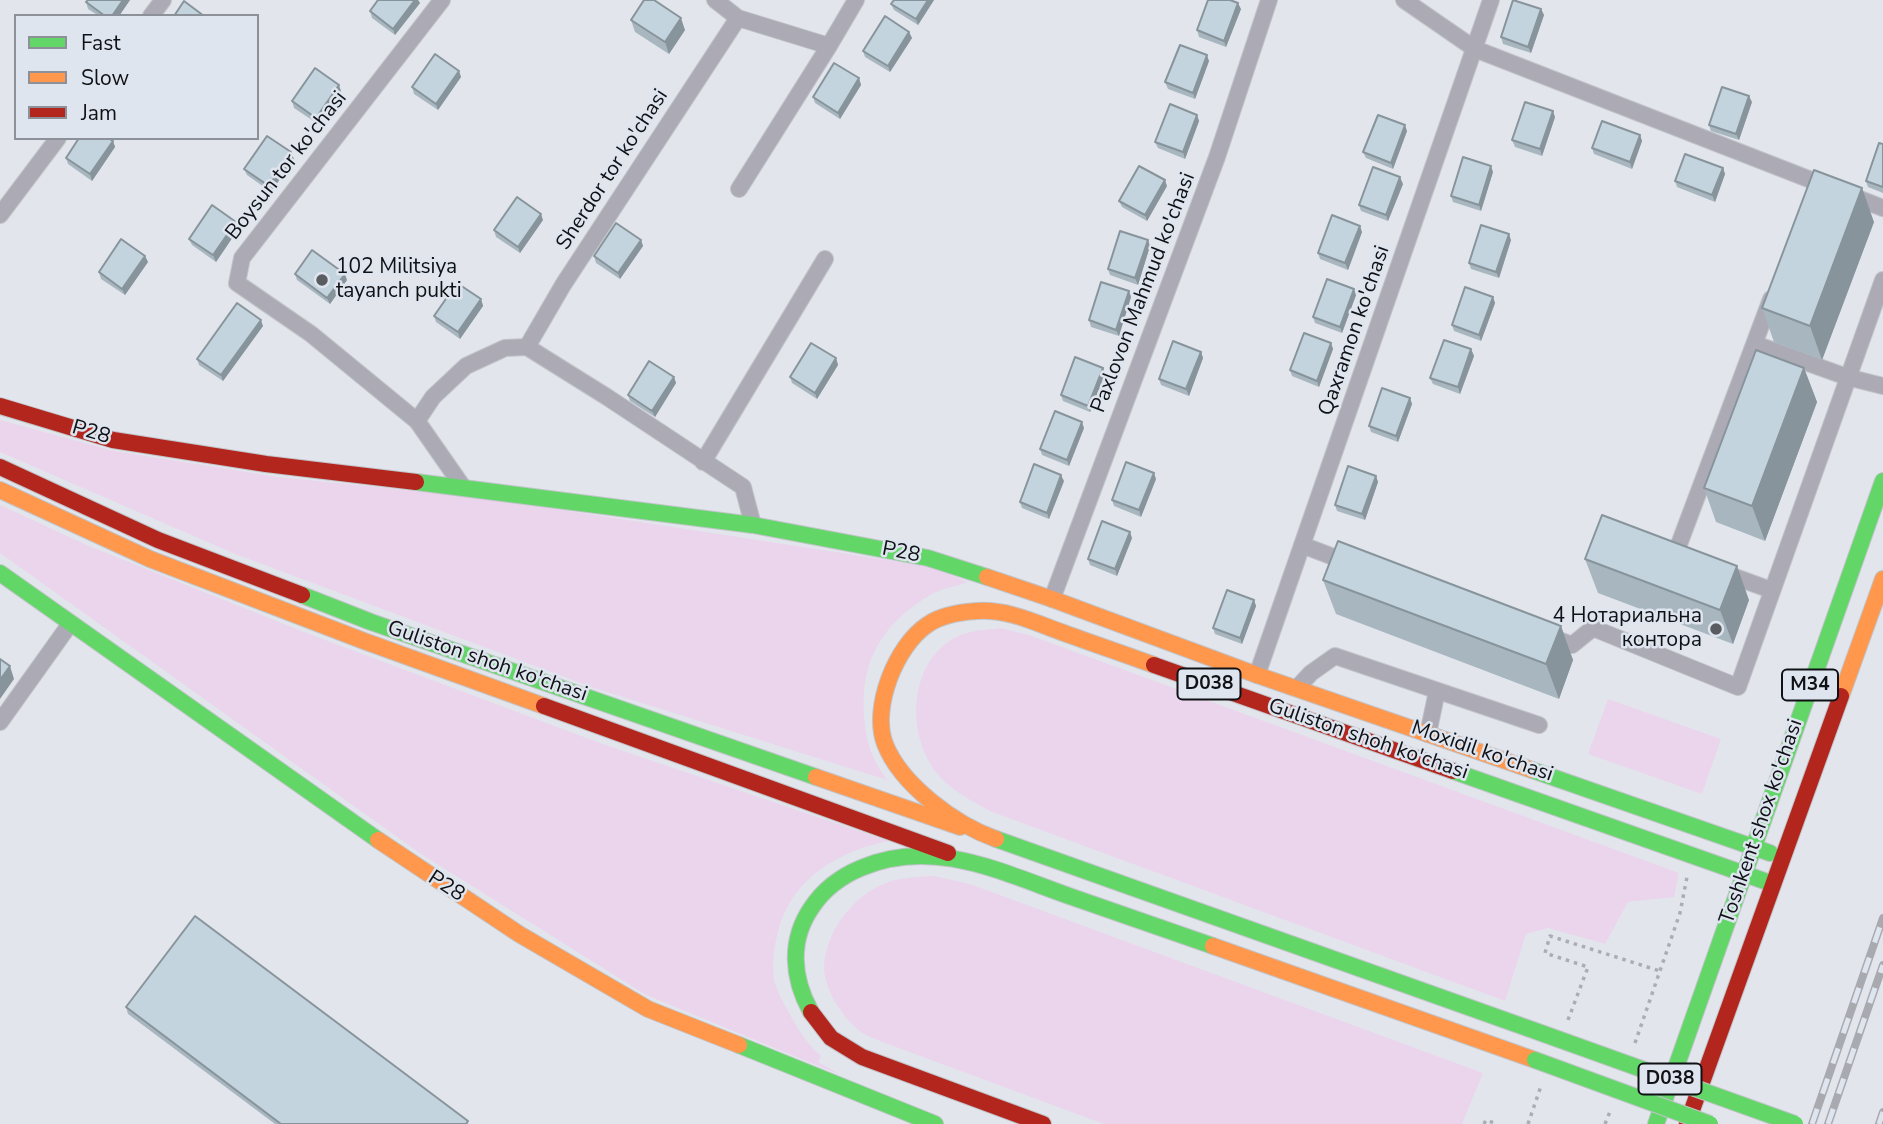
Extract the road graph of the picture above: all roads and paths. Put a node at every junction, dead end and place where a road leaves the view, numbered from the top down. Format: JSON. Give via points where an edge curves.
{"nodes":[{"id":1,"x":443,"y":0,"type":"edge"},
{"id":2,"x":715,"y":0,"type":"edge"},
{"id":3,"x":856,"y":0,"type":"edge"},
{"id":4,"x":1269,"y":0,"type":"edge"},
{"id":5,"x":1404,"y":0,"type":"edge"},
{"id":6,"x":1491,"y":0,"type":"edge"},
{"id":7,"x":738,"y":18,"type":"junction"},
{"id":8,"x":830,"y":46,"type":"junction"},
{"id":9,"x":1475,"y":49,"type":"junction"},
{"id":10,"x":56,"y":140,"type":"edge"},
{"id":11,"x":739,"y":189,"type":"dead end"},
{"id":12,"x":1883,"y":208,"type":"edge"},
{"id":13,"x":0,"y":215,"type":"edge"},
{"id":14,"x":825,"y":259,"type":"dead end"},
{"id":15,"x":1883,"y":280,"type":"edge"},
{"id":16,"x":1778,"y":282,"type":"edge"},
{"id":17,"x":1755,"y":344,"type":"junction"},
{"id":18,"x":527,"y":348,"type":"junction"},
{"id":19,"x":1847,"y":377,"type":"junction"},
{"id":20,"x":1883,"y":386,"type":"edge"},
{"id":21,"x":0,"y":406,"type":"edge"},
{"id":22,"x":417,"y":421,"type":"junction"},
{"id":23,"x":703,"y":461,"type":"junction"},
{"id":24,"x":0,"y":467,"type":"edge"},
{"id":25,"x":1883,"y":481,"type":"edge"},
{"id":26,"x":463,"y":487,"type":"junction"},
{"id":27,"x":0,"y":490,"type":"edge"},
{"id":28,"x":753,"y":525,"type":"junction"},
{"id":29,"x":1302,"y":545,"type":"junction"},
{"id":30,"x":1675,"y":555,"type":"edge"},
{"id":31,"x":1711,"y":568,"type":"edge"},
{"id":32,"x":1366,"y":569,"type":"edge"},
{"id":33,"x":0,"y":573,"type":"edge"},
{"id":34,"x":1883,"y":579,"type":"edge"},
{"id":35,"x":1771,"y":590,"type":"junction"},
{"id":36,"x":1052,"y":599,"type":"junction"},
{"id":37,"x":71,"y":624,"type":"junction"},
{"id":38,"x":1533,"y":631,"type":"edge"},
{"id":39,"x":1257,"y":675,"type":"junction"},
{"id":40,"x":1297,"y":688,"type":"junction"},
{"id":41,"x":1437,"y":691,"type":"junction"},
{"id":42,"x":0,"y":722,"type":"edge"},
{"id":43,"x":1539,"y":725,"type":"dead end"},
{"id":44,"x":1428,"y":734,"type":"junction"},
{"id":45,"x":983,"y":835,"type":"junction"},
{"id":46,"x":1754,"y":847,"type":"junction"},
{"id":47,"x":1782,"y":857,"type":"junction"},
{"id":48,"x":973,"y":862,"type":"junction"},
{"id":49,"x":1688,"y":869,"type":"dead end"},
{"id":50,"x":1746,"y":873,"type":"junction"},
{"id":51,"x":1773,"y":884,"type":"junction"},
{"id":52,"x":1661,"y":972,"type":"junction"},
{"id":53,"x":1567,"y":1022,"type":"dead end"},
{"id":54,"x":1633,"y":1048,"type":"dead end"},
{"id":55,"x":1542,"y":1083,"type":"dead end"},
{"id":56,"x":1615,"y":1099,"type":"dead end"},
{"id":57,"x":1495,"y":1123,"type":"edge"},
{"id":58,"x":935,"y":1124,"type":"edge"},
{"id":59,"x":1042,"y":1124,"type":"edge"},
{"id":60,"x":1485,"y":1124,"type":"edge"},
{"id":61,"x":1528,"y":1124,"type":"edge"},
{"id":62,"x":1605,"y":1124,"type":"edge"},
{"id":63,"x":1656,"y":1124,"type":"edge"},
{"id":64,"x":1687,"y":1124,"type":"edge"},
{"id":65,"x":1710,"y":1124,"type":"edge"},
{"id":66,"x":1795,"y":1124,"type":"edge"}],
"edges":[{"from":1,"to":22,"type":"street","name":"Boysun tor ko'chasi","via":[[242,258],[237,283],[311,334]]},
{"from":2,"to":7,"type":"street"},
{"from":3,"to":8,"type":"street"},
{"from":4,"to":36,"type":"street","name":"Paxlovon Mahmud ko'chasi","via":[[1217,157]]},
{"from":5,"to":9,"type":"street"},
{"from":6,"to":9,"type":"street","name":"Qaxramon ko'chasi"},
{"from":7,"to":8,"type":"street"},
{"from":7,"to":18,"type":"street","name":"Sherdor tor ko'chasi","via":[[563,285]]},
{"from":8,"to":11,"type":"street"},
{"from":9,"to":12,"type":"street","via":[[1812,188]]},
{"from":9,"to":29,"type":"street","name":"Qaxramon ko'chasi"},
{"from":10,"to":13,"type":"street"},
{"from":14,"to":23,"type":"street"},
{"from":15,"to":19,"type":"street"},
{"from":16,"to":17,"type":"street"},
{"from":17,"to":19,"type":"street"},
{"from":17,"to":30,"type":"street"},
{"from":18,"to":22,"type":"street","via":[[505,348],[466,366],[433,397]]},
{"from":18,"to":23,"type":"street"},
{"from":19,"to":20,"type":"street"},
{"from":19,"to":35,"type":"street"},
{"from":21,"to":26,"type":"main road","name":"Р28","number":"D038","via":[[113,440],[265,464]]},
{"from":22,"to":26,"type":"street"},
{"from":23,"to":28,"type":"street","via":[[743,487]]},
{"from":24,"to":45,"type":"main road","name":"Guliston shoh ko'chasi","number":"D038","via":[[158,540],[371,622]]},
{"from":25,"to":46,"type":"main road","name":"Toshkent shox ko'chasi","number":"M34"},
{"from":26,"to":28,"type":"main road","name":"Р28","number":"D038"},
{"from":27,"to":48,"type":"main road","name":"Guliston shoh ko'chasi","number":"D038","via":[[150,559],[351,636]]},
{"from":28,"to":36,"type":"main road","name":"Р28","number":"D038","via":[[928,558]]},
{"from":29,"to":32,"type":"street"},
{"from":29,"to":39,"type":"street","name":"Qaxramon ko'chasi"},
{"from":31,"to":35,"type":"street"},
{"from":33,"to":37,"type":"main road","name":"Р28"},
{"from":34,"to":47,"type":"main road","name":"Toshkent shox ko'chasi","number":"M34"},
{"from":35,"to":38,"type":"street","via":[[1738,687],[1593,628],[1572,645]]},
{"from":36,"to":39,"type":"main road","name":"Moxidil ko'chasi","number":"D038"},
{"from":37,"to":42,"type":"street"},
{"from":37,"to":58,"type":"main road","name":"Р28","via":[[421,871],[648,1009]]},
{"from":39,"to":40,"type":"main road","name":"Moxidil ko'chasi","number":"D038"},
{"from":40,"to":41,"type":"street","via":[[1335,656]]},
{"from":40,"to":44,"type":"main road","name":"Moxidil ko'chasi","number":"D038"},
{"from":41,"to":43,"type":"street"},
{"from":41,"to":44,"type":"street"},
{"from":44,"to":46,"type":"main road","name":"Moxidil ko'chasi","number":"D038"},
{"from":45,"to":50,"type":"main road","name":"Guliston shoh ko'chasi","number":"D038","via":[[939,809],[905,778],[884,743],[882,701],[896,660],[917,630],[948,614],[973,610],[1002,611],[1033,621]]},
{"from":45,"to":66,"type":"main road","name":"Guliston shoh ko'chasi","number":"D038","bridge":true},
{"from":46,"to":47,"type":"main road","name":"Moxidil ko'chasi"},
{"from":46,"to":50,"type":"main road","name":"Toshkent shox ko'chasi","number":"M34"},
{"from":47,"to":51,"type":"main road","name":"Toshkent shox ko'chasi","number":"M34"},
{"from":48,"to":59,"type":"main road","name":"Guliston shoh ko'chasi","number":"D038","via":[[898,856],[860,867],[830,884],[799,929],[793,953],[796,983],[811,1015],[830,1037],[857,1056]]},
{"from":48,"to":65,"type":"main road","name":"Guliston shoh ko'chasi","number":"D038","bridge":true},
{"from":49,"to":52,"type":"path","via":[[1681,914]]},
{"from":50,"to":51,"type":"main road","name":"Guliston shoh ko'chasi"},
{"from":50,"to":63,"type":"main road","name":"Toshkent shox ko'chasi","number":"M34"},
{"from":51,"to":64,"type":"main road","name":"Toshkent shox ko'chasi","number":"M34"},
{"from":52,"to":53,"type":"path","via":[[1550,936],[1545,953],[1588,967]]},
{"from":52,"to":54,"type":"path"},
{"from":55,"to":61,"type":"path"},
{"from":56,"to":62,"type":"path"},
{"from":57,"to":60,"type":"path","via":[[1486,1120]]}]}
